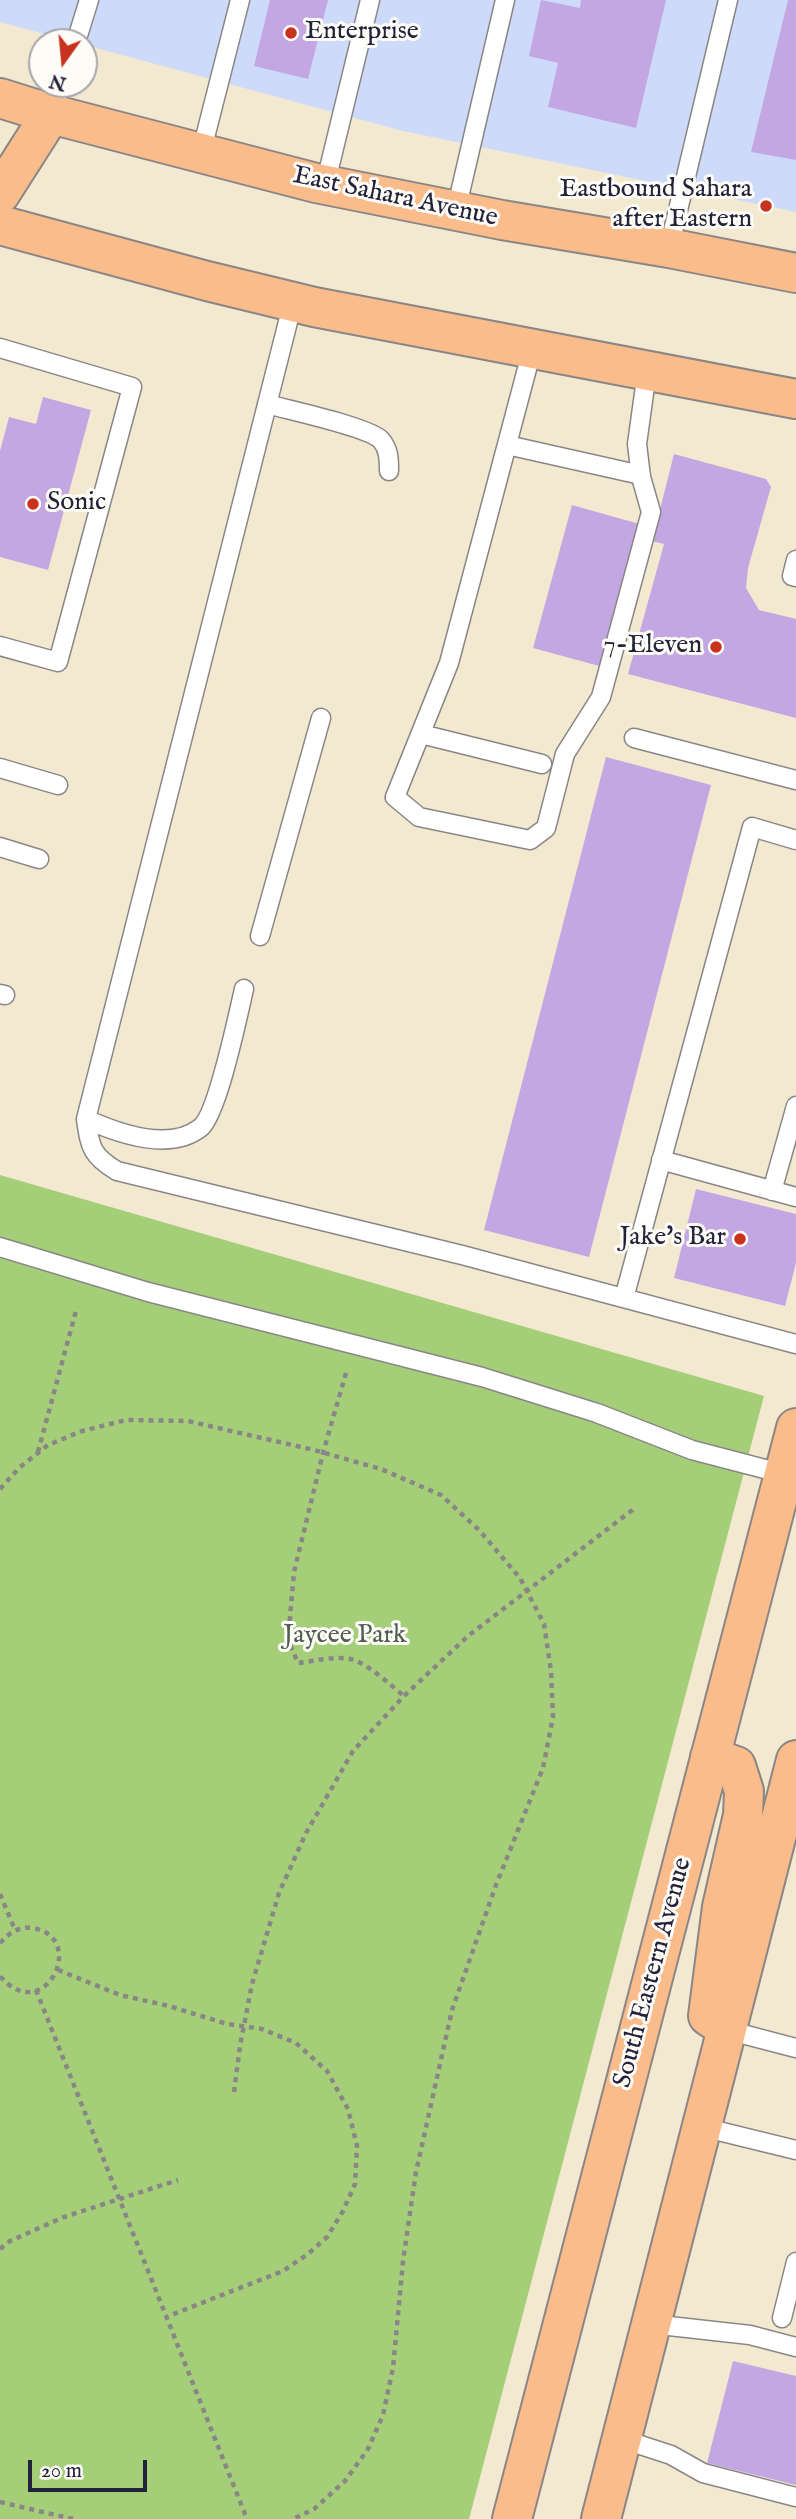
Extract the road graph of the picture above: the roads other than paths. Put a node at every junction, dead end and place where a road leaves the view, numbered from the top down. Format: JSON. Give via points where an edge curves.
{"nodes":[{"id":1,"x":89,"y":0,"type":"edge"},
{"id":2,"x":240,"y":0,"type":"edge"},
{"id":3,"x":370,"y":0,"type":"edge"},
{"id":4,"x":505,"y":0,"type":"edge"},
{"id":5,"x":728,"y":0,"type":"edge"},
{"id":6,"x":80,"y":28,"type":"edge"},
{"id":7,"x":0,"y":99,"type":"edge"},
{"id":8,"x":56,"y":99,"type":"edge"},
{"id":9,"x":201,"y":153,"type":"junction"},
{"id":10,"x":325,"y":185,"type":"junction"},
{"id":11,"x":0,"y":194,"type":"edge"},
{"id":12,"x":456,"y":210,"type":"junction"},
{"id":13,"x":0,"y":225,"type":"edge"},
{"id":14,"x":670,"y":248,"type":"junction"},
{"id":15,"x":796,"y":273,"type":"edge"},
{"id":16,"x":293,"y":302,"type":"junction"},
{"id":17,"x":0,"y":348,"type":"edge"},
{"id":18,"x":532,"y":350,"type":"junction"},
{"id":19,"x":647,"y":372,"type":"junction"},
{"id":20,"x":796,"y":399,"type":"edge"},
{"id":21,"x":267,"y":404,"type":"junction"},
{"id":22,"x":508,"y":445,"type":"junction"},
{"id":23,"x":389,"y":471,"type":"dead end"},
{"id":24,"x":641,"y":475,"type":"junction"},
{"id":25,"x":796,"y":560,"type":"edge"},
{"id":26,"x":796,"y":577,"type":"edge"},
{"id":27,"x":0,"y":646,"type":"edge"},
{"id":28,"x":321,"y":718,"type":"dead end"},
{"id":29,"x":421,"y":734,"type":"junction"},
{"id":30,"x":634,"y":738,"type":"dead end"},
{"id":31,"x":541,"y":764,"type":"dead end"},
{"id":32,"x":0,"y":768,"type":"edge"},
{"id":33,"x":796,"y":780,"type":"edge"},
{"id":34,"x":58,"y":785,"type":"dead end"},
{"id":35,"x":796,"y":840,"type":"edge"},
{"id":36,"x":0,"y":847,"type":"edge"},
{"id":37,"x":38,"y":859,"type":"dead end"},
{"id":38,"x":260,"y":936,"type":"dead end"},
{"id":39,"x":244,"y":989,"type":"dead end"},
{"id":40,"x":796,"y":1106,"type":"edge"},
{"id":41,"x":86,"y":1119,"type":"junction"},
{"id":42,"x":662,"y":1160,"type":"junction"},
{"id":43,"x":772,"y":1191,"type":"junction"},
{"id":44,"x":796,"y":1197,"type":"edge"},
{"id":45,"x":0,"y":1247,"type":"edge"},
{"id":46,"x":624,"y":1298,"type":"junction"},
{"id":47,"x":796,"y":1345,"type":"edge"},
{"id":48,"x":796,"y":1427,"type":"edge"},
{"id":49,"x":784,"y":1474,"type":"junction"},
{"id":50,"x":710,"y":1757,"type":"junction"},
{"id":51,"x":796,"y":1760,"type":"edge"},
{"id":52,"x":727,"y":2030,"type":"junction"},
{"id":53,"x":796,"y":2048,"type":"edge"},
{"id":54,"x":702,"y":2127,"type":"junction"},
{"id":55,"x":796,"y":2150,"type":"edge"},
{"id":56,"x":796,"y":2262,"type":"edge"},
{"id":57,"x":782,"y":2318,"type":"dead end"},
{"id":58,"x":651,"y":2324,"type":"junction"},
{"id":59,"x":796,"y":2347,"type":"edge"},
{"id":60,"x":622,"y":2440,"type":"junction"},
{"id":61,"x":796,"y":2497,"type":"edge"},
{"id":62,"x":512,"y":2519,"type":"edge"},
{"id":63,"x":601,"y":2519,"type":"edge"}],
"edges":[{"from":1,"to":6,"type":"lane"},
{"from":2,"to":9,"type":"lane"},
{"from":3,"to":10,"type":"lane"},
{"from":4,"to":12,"type":"lane"},
{"from":5,"to":14,"type":"lane"},
{"from":7,"to":8,"type":"main road","name":"East Sahara Avenue"},
{"from":8,"to":9,"type":"main road","name":"East Sahara Avenue"},
{"from":8,"to":11,"type":"main road"},
{"from":9,"to":10,"type":"main road","name":"East Sahara Avenue"},
{"from":10,"to":12,"type":"main road","name":"East Sahara Avenue"},
{"from":12,"to":14,"type":"main road","name":"East Sahara Avenue"},
{"from":13,"to":16,"type":"main road"},
{"from":14,"to":15,"type":"main road","name":"East Sahara Avenue"},
{"from":16,"to":18,"type":"main road"},
{"from":16,"to":21,"type":"lane"},
{"from":17,"to":27,"type":"lane","via":[[132,387],[58,663]]},
{"from":18,"to":19,"type":"main road"},
{"from":18,"to":22,"type":"lane"},
{"from":19,"to":20,"type":"main road"},
{"from":19,"to":24,"type":"lane","via":[[637,444]]},
{"from":21,"to":23,"type":"lane","via":[[380,439],[388,453]]},
{"from":21,"to":41,"type":"lane"},
{"from":22,"to":24,"type":"lane"},
{"from":22,"to":29,"type":"lane","via":[[449,663]]},
{"from":24,"to":29,"type":"lane","via":[[651,512],[601,697],[565,754],[547,828],[530,840],[419,817],[395,797]]},
{"from":25,"to":26,"type":"lane","via":[[792,576]]},
{"from":28,"to":38,"type":"lane"},
{"from":29,"to":31,"type":"lane"},
{"from":30,"to":33,"type":"lane"},
{"from":32,"to":34,"type":"lane"},
{"from":35,"to":42,"type":"lane","via":[[752,827]]},
{"from":36,"to":37,"type":"lane"},
{"from":39,"to":41,"type":"lane","via":[[213,1105],[202,1128],[180,1139],[150,1138],[118,1134]]},
{"from":40,"to":43,"type":"lane"},
{"from":41,"to":46,"type":"lane","via":[[89,1145],[99,1160],[117,1171]]},
{"from":42,"to":43,"type":"lane"},
{"from":42,"to":46,"type":"lane"},
{"from":43,"to":44,"type":"lane"},
{"from":45,"to":49,"type":"lane","via":[[148,1292],[482,1377],[597,1413],[692,1450]]},
{"from":46,"to":47,"type":"lane"},
{"from":48,"to":49,"type":"main road","name":"South Eastern Avenue"},
{"from":49,"to":50,"type":"main road","name":"South Eastern Avenue"},
{"from":50,"to":52,"type":"main road","via":[[736,1766],[744,1791],[708,2016]]},
{"from":50,"to":62,"type":"main road","name":"South Eastern Avenue"},
{"from":51,"to":52,"type":"main road"},
{"from":52,"to":53,"type":"lane"},
{"from":52,"to":54,"type":"main road"},
{"from":54,"to":55,"type":"lane"},
{"from":54,"to":58,"type":"main road"},
{"from":56,"to":57,"type":"lane"},
{"from":58,"to":59,"type":"lane","via":[[750,2334]]},
{"from":58,"to":60,"type":"main road"},
{"from":60,"to":61,"type":"lane","via":[[671,2455],[703,2473]]},
{"from":60,"to":63,"type":"main road"}]}
